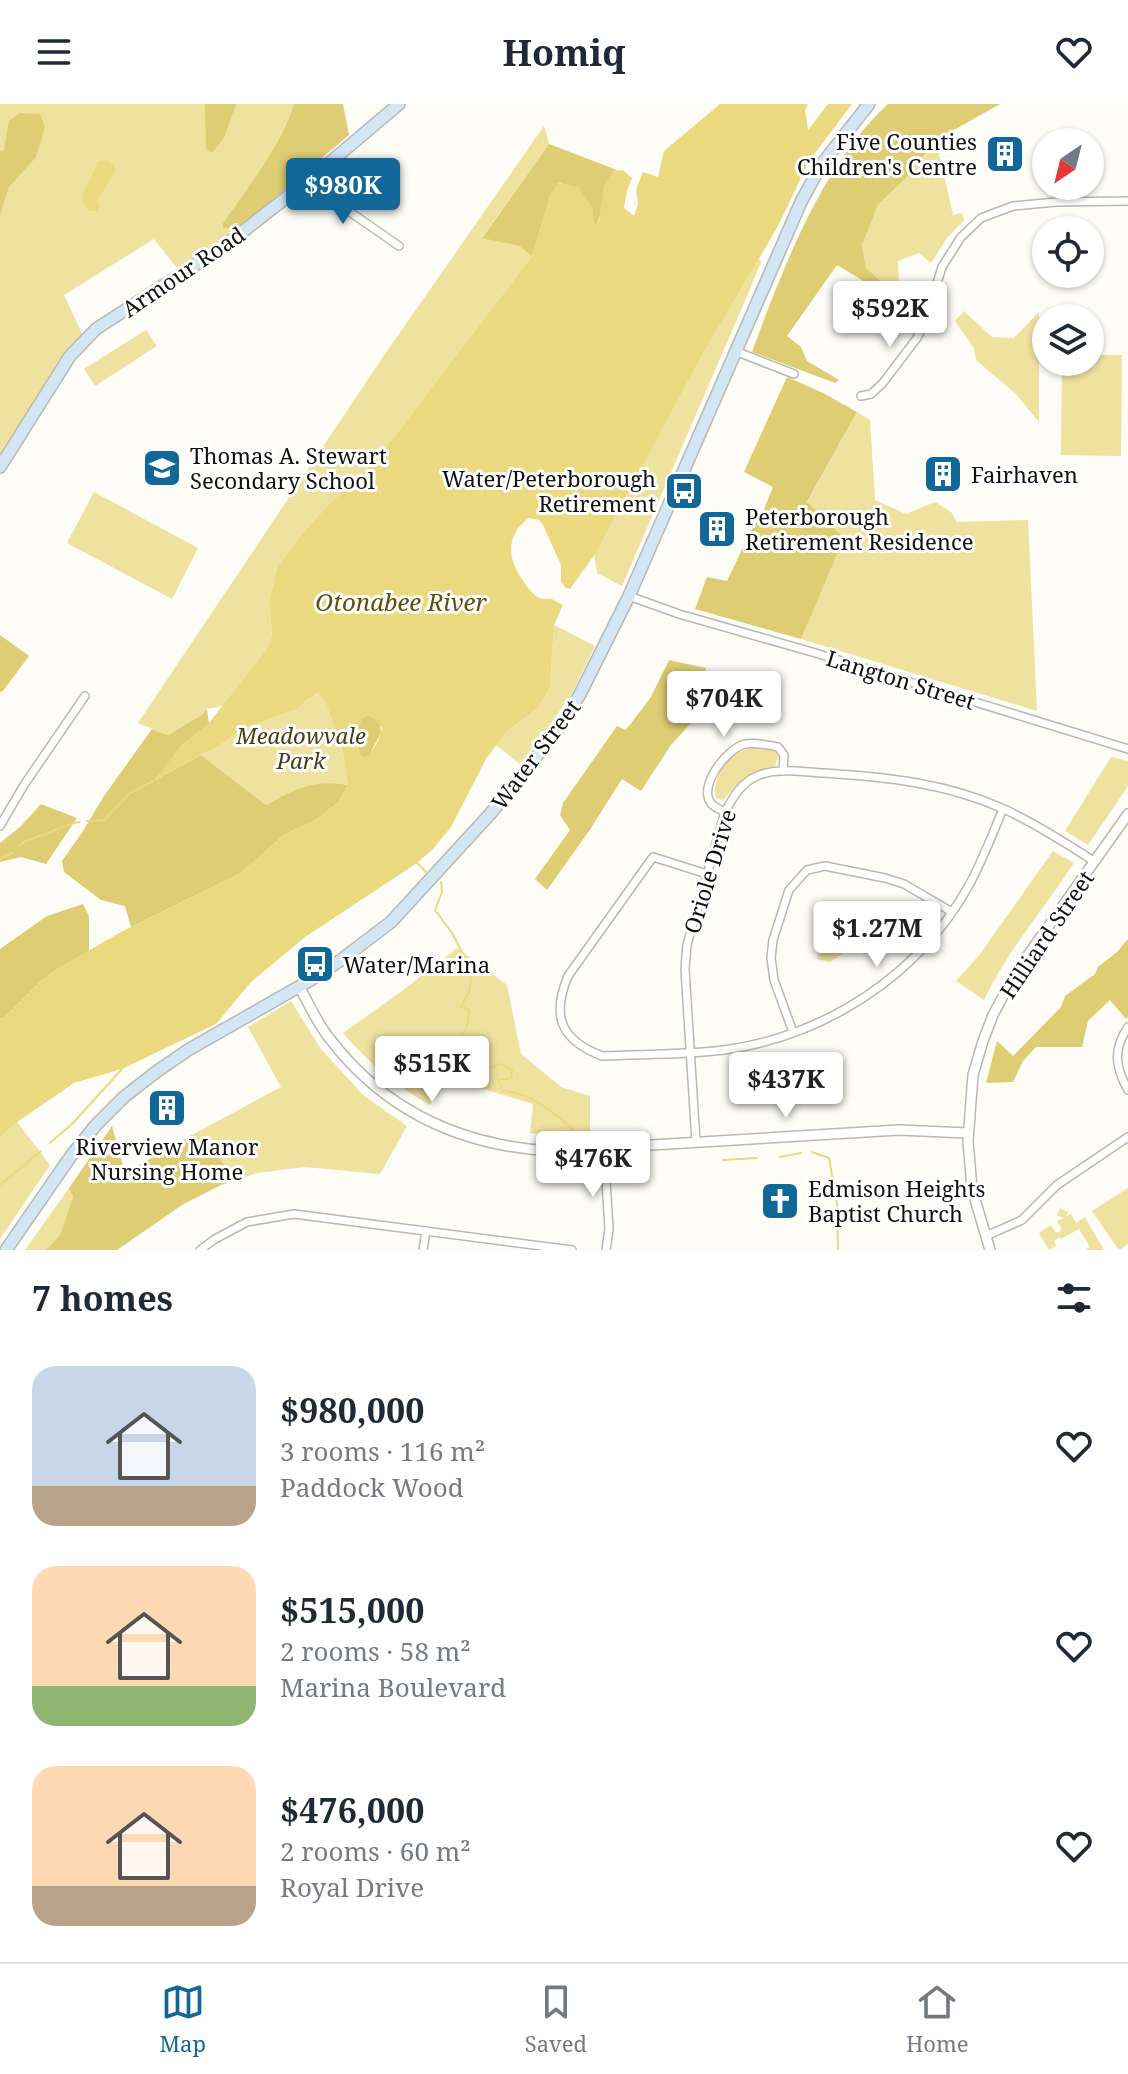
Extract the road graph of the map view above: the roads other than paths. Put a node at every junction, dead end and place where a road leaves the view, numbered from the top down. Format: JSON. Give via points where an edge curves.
{"nodes":[{"id":1,"x":399,"y":104,"type":"edge"},
{"id":2,"x":869,"y":104,"type":"edge"},
{"id":3,"x":315,"y":175,"type":"junction"},
{"id":4,"x":1128,"y":201,"type":"edge"},
{"id":5,"x":399,"y":246,"type":"dead end"},
{"id":6,"x":735,"y":351,"type":"junction"},
{"id":7,"x":794,"y":374,"type":"dead end"},
{"id":8,"x":861,"y":396,"type":"dead end"},
{"id":9,"x":0,"y":467,"type":"edge"},
{"id":10,"x":629,"y":596,"type":"junction"},
{"id":11,"x":85,"y":696,"type":"dead end"},
{"id":12,"x":1128,"y":749,"type":"edge"},
{"id":13,"x":783,"y":771,"type":"junction"},
{"id":14,"x":1003,"y":809,"type":"junction"},
{"id":15,"x":725,"y":812,"type":"junction"},
{"id":16,"x":1128,"y":814,"type":"edge"},
{"id":17,"x":0,"y":826,"type":"edge"},
{"id":18,"x":1095,"y":862,"type":"junction"},
{"id":19,"x":707,"y":874,"type":"junction"},
{"id":20,"x":952,"y":912,"type":"junction"},
{"id":21,"x":299,"y":986,"type":"junction"},
{"id":22,"x":1128,"y":1027,"type":"edge"},
{"id":23,"x":793,"y":1032,"type":"junction"},
{"id":24,"x":691,"y":1053,"type":"junction"},
{"id":25,"x":1128,"y":1090,"type":"edge"},
{"id":26,"x":968,"y":1133,"type":"junction"},
{"id":27,"x":1128,"y":1137,"type":"edge"},
{"id":28,"x":696,"y":1142,"type":"junction"},
{"id":29,"x":604,"y":1149,"type":"junction"},
{"id":30,"x":426,"y":1231,"type":"junction"},
{"id":31,"x":986,"y":1236,"type":"junction"},
{"id":32,"x":513,"y":1246,"type":"edge"},
{"id":33,"x":6,"y":1250,"type":"edge"},
{"id":34,"x":200,"y":1250,"type":"edge"},
{"id":35,"x":423,"y":1250,"type":"edge"},
{"id":36,"x":572,"y":1250,"type":"edge"},
{"id":37,"x":606,"y":1250,"type":"edge"},
{"id":38,"x":990,"y":1250,"type":"edge"}],
"edges":[{"from":1,"to":3,"type":"main road","name":"Armour Road"},
{"from":2,"to":6,"type":"main road","name":"Water Street","via":[[821,165]]},
{"from":3,"to":5,"type":"street","via":[[337,203]]},
{"from":3,"to":9,"type":"main road","name":"Armour Road","via":[[227,244],[96,329],[70,356]]},
{"from":4,"to":8,"type":"street","via":[[1013,206],[981,218],[942,267],[917,338],[882,384]]},
{"from":6,"to":7,"type":"street"},
{"from":6,"to":10,"type":"main road","name":"Water Street"},
{"from":10,"to":12,"type":"street","name":"Langton Street"},
{"from":10,"to":21,"type":"main road","name":"Water Street","via":[[561,726],[491,813],[391,922]]},
{"from":11,"to":17,"type":"street"},
{"from":13,"to":14,"type":"street","name":"Oriole Drive","via":[[916,781]]},
{"from":13,"to":15,"type":"street","name":"Oriole Drive","via":[[754,777]]},
{"from":13,"to":15,"type":"street","via":[[784,755],[778,747],[743,744],[718,766],[709,783],[708,798]]},
{"from":14,"to":18,"type":"street","name":"Oriole Drive"},
{"from":14,"to":20,"type":"street"},
{"from":15,"to":19,"type":"street","name":"Oriole Drive"},
{"from":16,"to":18,"type":"street","name":"Hilliard Street"},
{"from":18,"to":26,"type":"street","name":"Hilliard Street","via":[[1016,972],[993,1015],[973,1075]]},
{"from":19,"to":24,"type":"street","name":"Oriole Drive","via":[[687,945]]},
{"from":19,"to":24,"type":"street","via":[[653,857],[568,976],[559,1010],[568,1035],[602,1056]]},
{"from":20,"to":23,"type":"street","via":[[913,959],[868,996]]},
{"from":20,"to":23,"type":"street","via":[[885,878],[825,866],[807,870],[789,890],[771,958]]},
{"from":21,"to":29,"type":"street","via":[[329,1038],[364,1079],[410,1111],[491,1144],[552,1151]]},
{"from":21,"to":33,"type":"main road","name":"Water Street","via":[[188,1050],[124,1097],[71,1156]]},
{"from":22,"to":25,"type":"street","via":[[1117,1054],[1118,1071]]},
{"from":23,"to":24,"type":"street","via":[[736,1048]]},
{"from":24,"to":28,"type":"street","name":"Oriole Drive"},
{"from":26,"to":28,"type":"street","via":[[899,1130]]},
{"from":26,"to":31,"type":"street","name":"Hilliard Street","via":[[972,1189]]},
{"from":27,"to":31,"type":"street","via":[[1057,1185],[1022,1220]]},
{"from":28,"to":29,"type":"street"},
{"from":29,"to":37,"type":"street"},
{"from":30,"to":32,"type":"street"},
{"from":30,"to":34,"type":"street","via":[[294,1214],[247,1222]]},
{"from":30,"to":35,"type":"street"},
{"from":31,"to":38,"type":"street","name":"Hilliard Street"},
{"from":32,"to":36,"type":"street"}]}
